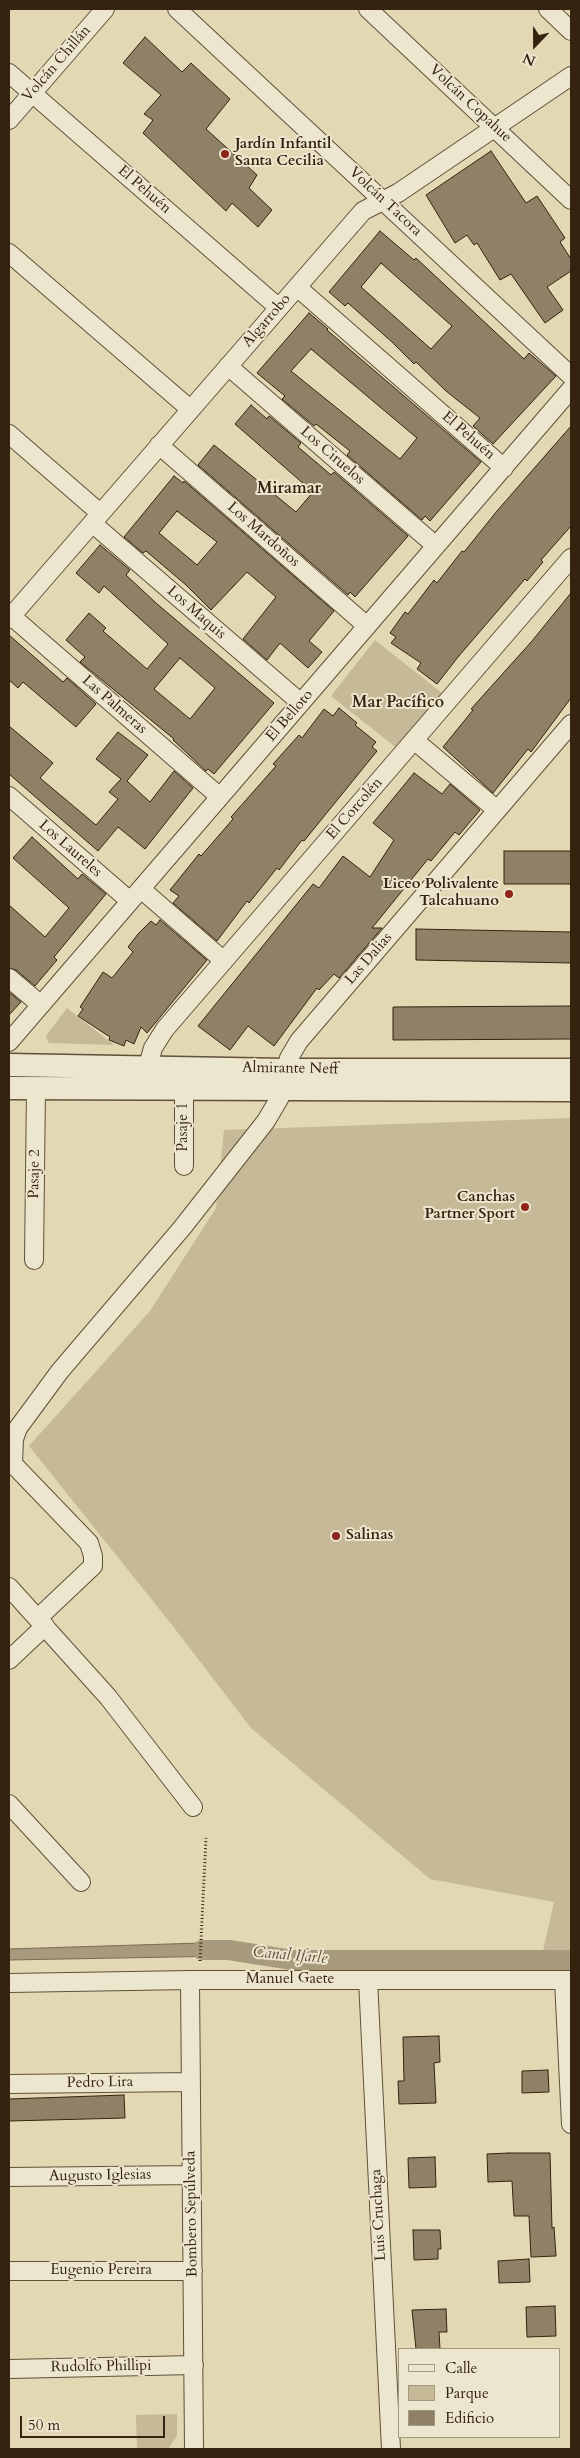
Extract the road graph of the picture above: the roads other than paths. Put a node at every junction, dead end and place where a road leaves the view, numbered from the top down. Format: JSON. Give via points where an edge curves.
{"nodes":[{"id":1,"x":105,"y":9,"type":"edge"},
{"id":2,"x":177,"y":9,"type":"edge"},
{"id":3,"x":368,"y":9,"type":"edge"},
{"id":4,"x":548,"y":9,"type":"edge"},
{"id":5,"x":571,"y":31,"type":"edge"},
{"id":6,"x":9,"y":73,"type":"edge"},
{"id":7,"x":571,"y":76,"type":"edge"},
{"id":8,"x":32,"y":93,"type":"junction"},
{"id":9,"x":9,"y":120,"type":"edge"},
{"id":10,"x":495,"y":128,"type":"junction"},
{"id":11,"x":383,"y":200,"type":"junction"},
{"id":12,"x":571,"y":200,"type":"edge"},
{"id":13,"x":9,"y":253,"type":"edge"},
{"id":14,"x":297,"y":287,"type":"junction"},
{"id":15,"x":279,"y":308,"type":"junction"},
{"id":16,"x":228,"y":366,"type":"junction"},
{"id":17,"x":571,"y":376,"type":"edge"},
{"id":18,"x":571,"y":389,"type":"edge"},
{"id":19,"x":190,"y":409,"type":"junction"},
{"id":20,"x":9,"y":434,"type":"edge"},
{"id":21,"x":159,"y":445,"type":"junction"},
{"id":22,"x":504,"y":468,"type":"junction"},
{"id":23,"x":96,"y":518,"type":"junction"},
{"id":24,"x":436,"y":546,"type":"junction"},
{"id":25,"x":571,"y":558,"type":"edge"},
{"id":26,"x":10,"y":616,"type":"edge"},
{"id":27,"x":367,"y":626,"type":"junction"},
{"id":28,"x":301,"y":703,"type":"junction"},
{"id":29,"x":571,"y":724,"type":"edge"},
{"id":30,"x":414,"y":740,"type":"junction"},
{"id":31,"x":9,"y":796,"type":"edge"},
{"id":32,"x":220,"y":797,"type":"junction"},
{"id":33,"x":497,"y":810,"type":"junction"},
{"id":34,"x":136,"y":895,"type":"junction"},
{"id":35,"x":224,"y":961,"type":"junction"},
{"id":36,"x":9,"y":978,"type":"edge"},
{"id":37,"x":41,"y":1005,"type":"junction"},
{"id":38,"x":9,"y":1042,"type":"edge"},
{"id":39,"x":9,"y":1066,"type":"edge"},
{"id":40,"x":148,"y":1066,"type":"junction"},
{"id":41,"x":571,"y":1070,"type":"edge"},
{"id":42,"x":283,"y":1079,"type":"junction"},
{"id":43,"x":9,"y":1088,"type":"edge"},
{"id":44,"x":36,"y":1088,"type":"junction"},
{"id":45,"x":184,"y":1088,"type":"junction"},
{"id":46,"x":571,"y":1090,"type":"edge"},
{"id":47,"x":184,"y":1166,"type":"dead end"},
{"id":48,"x":34,"y":1260,"type":"dead end"},
{"id":49,"x":9,"y":1587,"type":"edge"},
{"id":50,"x":42,"y":1622,"type":"junction"},
{"id":51,"x":9,"y":1660,"type":"edge"},
{"id":52,"x":9,"y":1804,"type":"edge"},
{"id":53,"x":192,"y":1807,"type":"dead end"},
{"id":54,"x":81,"y":1882,"type":"dead end"},
{"id":55,"x":190,"y":1980,"type":"junction"},
{"id":56,"x":368,"y":1980,"type":"junction"},
{"id":57,"x":568,"y":1980,"type":"edge"},
{"id":58,"x":9,"y":1983,"type":"edge"},
{"id":59,"x":191,"y":2082,"type":"junction"},
{"id":60,"x":9,"y":2084,"type":"edge"},
{"id":61,"x":571,"y":2124,"type":"edge"},
{"id":62,"x":192,"y":2175,"type":"junction"},
{"id":63,"x":9,"y":2178,"type":"edge"},
{"id":64,"x":9,"y":2271,"type":"edge"},
{"id":65,"x":193,"y":2271,"type":"junction"},
{"id":66,"x":194,"y":2365,"type":"junction"},
{"id":67,"x":9,"y":2370,"type":"edge"},
{"id":68,"x":194,"y":2449,"type":"edge"},
{"id":69,"x":391,"y":2449,"type":"edge"}],
"edges":[{"from":1,"to":8,"type":"street","name":"Volcán Chillán"},
{"from":2,"to":11,"type":"street","name":"Volcán Tacora"},
{"from":3,"to":10,"type":"street","name":"Volcán Copahue"},
{"from":4,"to":5,"type":"street"},
{"from":6,"to":8,"type":"street","name":"El Pehuén"},
{"from":7,"to":10,"type":"street","name":"Algarrobo"},
{"from":8,"to":9,"type":"street","name":"Volcán Chillán"},
{"from":8,"to":15,"type":"street","name":"El Pehuén"},
{"from":10,"to":11,"type":"street","name":"Algarrobo"},
{"from":10,"to":12,"type":"street","name":"Volcán Copahue"},
{"from":11,"to":14,"type":"street","name":"Algarrobo","via":[[363,211]]},
{"from":11,"to":17,"type":"street","name":"Volcán Tacora"},
{"from":13,"to":19,"type":"street"},
{"from":14,"to":15,"type":"street","name":"Algarrobo"},
{"from":14,"to":22,"type":"street","name":"El Pehuén"},
{"from":15,"to":16,"type":"street","name":"Algarrobo"},
{"from":16,"to":19,"type":"street","name":"Algarrobo"},
{"from":16,"to":24,"type":"street","name":"Los Ciruelos"},
{"from":18,"to":22,"type":"street","name":"El Belloto"},
{"from":19,"to":21,"type":"street","name":"Algarrobo"},
{"from":20,"to":23,"type":"street","name":"Los Maquis"},
{"from":21,"to":23,"type":"street","name":"Algarrobo"},
{"from":21,"to":27,"type":"street","name":"Los Mardoños"},
{"from":22,"to":24,"type":"street","name":"El Belloto"},
{"from":23,"to":26,"type":"street","name":"Algarrobo"},
{"from":23,"to":28,"type":"street","name":"Los Maquis"},
{"from":24,"to":27,"type":"street","name":"El Belloto"},
{"from":25,"to":30,"type":"street","name":"El Corcolén"},
{"from":26,"to":32,"type":"street","name":"Las Palmeras"},
{"from":27,"to":28,"type":"street","name":"El Belloto"},
{"from":28,"to":32,"type":"street","name":"El Belloto"},
{"from":29,"to":33,"type":"street","name":"Las Dalias"},
{"from":30,"to":33,"type":"street"},
{"from":30,"to":35,"type":"street","name":"El Corcolén"},
{"from":31,"to":34,"type":"street","name":"Los Laureles"},
{"from":32,"to":34,"type":"street","name":"El Belloto"},
{"from":33,"to":42,"type":"street","name":"Las Dalias","via":[[299,1041]]},
{"from":34,"to":35,"type":"street","name":"Los Laureles"},
{"from":34,"to":37,"type":"street","name":"El Belloto"},
{"from":35,"to":40,"type":"street","name":"El Corcolén","via":[[165,1029]]},
{"from":36,"to":37,"type":"street"},
{"from":37,"to":38,"type":"street","name":"El Belloto"},
{"from":39,"to":40,"type":"street","name":"Almirante Neff"},
{"from":40,"to":42,"type":"street","name":"Almirante Neff"},
{"from":41,"to":42,"type":"street","name":"Almirante Neff"},
{"from":42,"to":45,"type":"street","name":"Almirante Neff"},
{"from":42,"to":46,"type":"street","name":"Almirante Neff"},
{"from":42,"to":50,"type":"street","name":"Las Dalias","via":[[274,1109],[225,1175],[60,1371],[18,1428],[13,1464],[89,1544],[93,1556],[93,1566]]},
{"from":43,"to":44,"type":"street","name":"Almirante Neff"},
{"from":44,"to":45,"type":"street","name":"Almirante Neff"},
{"from":44,"to":48,"type":"street","name":"Pasaje 2"},
{"from":45,"to":47,"type":"street","name":"Pasaje 1"},
{"from":49,"to":50,"type":"street"},
{"from":50,"to":51,"type":"street"},
{"from":50,"to":53,"type":"street","via":[[108,1697]]},
{"from":52,"to":54,"type":"street"},
{"from":55,"to":56,"type":"street","name":"Manuel Gaete"},
{"from":55,"to":58,"type":"street","name":"Manuel Gaete"},
{"from":55,"to":59,"type":"street","name":"Bombero Sepúlveda"},
{"from":56,"to":57,"type":"street","name":"Manuel Gaete"},
{"from":56,"to":69,"type":"street","name":"Luis Cruchaga"},
{"from":57,"to":61,"type":"street"},
{"from":59,"to":60,"type":"street","name":"Pedro Lira"},
{"from":59,"to":62,"type":"street","name":"Bombero Sepúlveda"},
{"from":62,"to":63,"type":"street","name":"Augusto Iglesias"},
{"from":62,"to":65,"type":"street","name":"Bombero Sepúlveda"},
{"from":64,"to":65,"type":"street","name":"Eugenio Pereira"},
{"from":65,"to":66,"type":"street","name":"Bombero Sepúlveda"},
{"from":66,"to":67,"type":"street","name":"Rudolfo Phillipi"},
{"from":66,"to":68,"type":"street","name":"Bombero Sepúlveda"}]}
